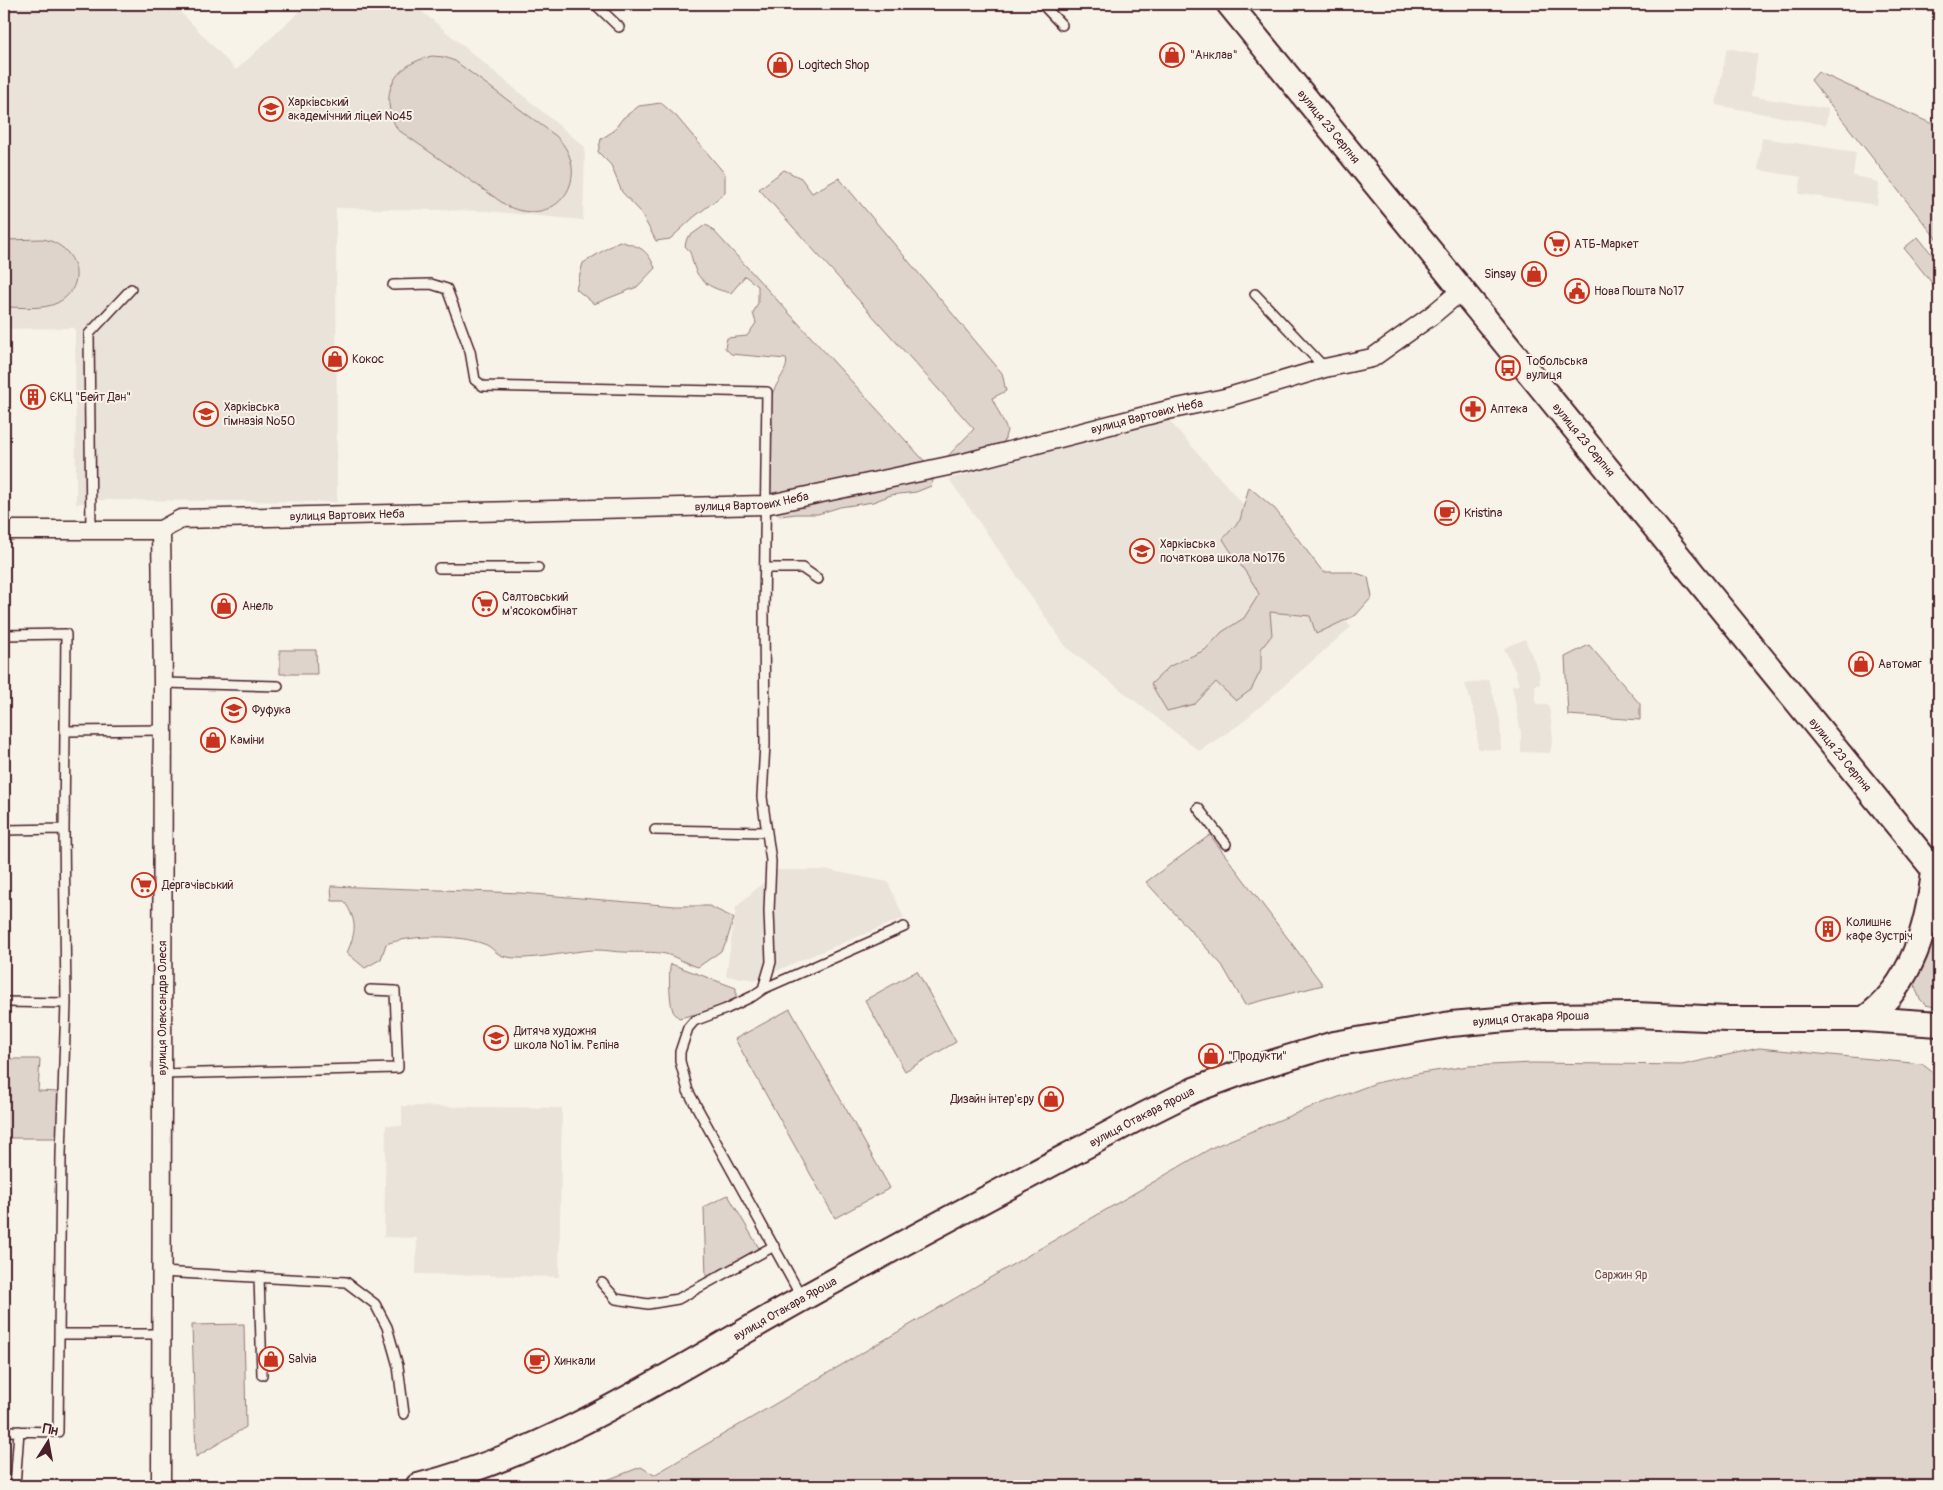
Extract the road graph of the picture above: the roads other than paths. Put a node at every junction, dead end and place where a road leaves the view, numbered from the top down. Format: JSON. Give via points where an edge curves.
{"nodes":[{"id":1,"x":595,"y":4,"type":"edge"},
{"id":2,"x":1042,"y":4,"type":"edge"},
{"id":3,"x":1229,"y":4,"type":"edge"},
{"id":4,"x":1062,"y":25,"type":"dead end"},
{"id":5,"x":619,"y":27,"type":"dead end"},
{"id":6,"x":393,"y":285,"type":"dead end"},
{"id":7,"x":131,"y":289,"type":"dead end"},
{"id":8,"x":1462,"y":290,"type":"junction"},
{"id":9,"x":1255,"y":294,"type":"dead end"},
{"id":10,"x":1325,"y":368,"type":"junction"},
{"id":11,"x":765,"y":505,"type":"junction"},
{"id":12,"x":4,"y":530,"type":"edge"},
{"id":13,"x":91,"y":530,"type":"junction"},
{"id":14,"x":161,"y":530,"type":"junction"},
{"id":15,"x":439,"y":568,"type":"dead end"},
{"id":16,"x":538,"y":568,"type":"dead end"},
{"id":17,"x":765,"y":568,"type":"junction"},
{"id":18,"x":818,"y":579,"type":"dead end"},
{"id":19,"x":4,"y":635,"type":"edge"},
{"id":20,"x":163,"y":683,"type":"junction"},
{"id":21,"x":278,"y":686,"type":"dead end"},
{"id":22,"x":163,"y":730,"type":"junction"},
{"id":23,"x":65,"y":731,"type":"junction"},
{"id":24,"x":1198,"y":808,"type":"dead end"},
{"id":25,"x":64,"y":829,"type":"junction"},
{"id":26,"x":4,"y":830,"type":"edge"},
{"id":27,"x":655,"y":830,"type":"dead end"},
{"id":28,"x":767,"y":832,"type":"junction"},
{"id":29,"x":1226,"y":844,"type":"dead end"},
{"id":30,"x":1936,"y":873,"type":"edge"},
{"id":31,"x":904,"y":927,"type":"dead end"},
{"id":32,"x":763,"y":989,"type":"junction"},
{"id":33,"x":370,"y":990,"type":"dead end"},
{"id":34,"x":4,"y":1002,"type":"edge"},
{"id":35,"x":66,"y":1003,"type":"junction"},
{"id":36,"x":1864,"y":1020,"type":"junction"},
{"id":37,"x":1939,"y":1024,"type":"edge"},
{"id":38,"x":162,"y":1074,"type":"junction"},
{"id":39,"x":774,"y":1246,"type":"junction"},
{"id":40,"x":161,"y":1272,"type":"junction"},
{"id":41,"x":259,"y":1277,"type":"junction"},
{"id":42,"x":602,"y":1283,"type":"dead end"},
{"id":43,"x":802,"y":1298,"type":"junction"},
{"id":44,"x":59,"y":1334,"type":"junction"},
{"id":45,"x":161,"y":1334,"type":"junction"},
{"id":46,"x":262,"y":1375,"type":"dead end"},
{"id":47,"x":404,"y":1414,"type":"dead end"},
{"id":48,"x":4,"y":1431,"type":"edge"},
{"id":49,"x":18,"y":1431,"type":"junction"},
{"id":50,"x":16,"y":1486,"type":"edge"},
{"id":51,"x":160,"y":1486,"type":"edge"},
{"id":52,"x":418,"y":1486,"type":"edge"}],
"edges":[{"from":1,"to":5,"type":"lane"},
{"from":2,"to":4,"type":"lane"},
{"from":3,"to":8,"type":"street","name":"вулиця 23 Серпня"},
{"from":6,"to":11,"type":"lane","via":[[431,284],[447,289],[464,333],[475,380],[483,386],[767,392]]},
{"from":7,"to":13,"type":"lane","via":[[89,334]]},
{"from":8,"to":10,"type":"street","name":"вулиця Вартових Неба","via":[[1372,358]]},
{"from":8,"to":30,"type":"street","name":"вулиця 23 Серпня"},
{"from":9,"to":10,"type":"lane"},
{"from":10,"to":11,"type":"street","name":"вулиця Вартових Неба","via":[[1224,398],[967,462]]},
{"from":11,"to":14,"type":"street","name":"вулиця Вартових Неба","via":[[181,519]]},
{"from":11,"to":17,"type":"lane"},
{"from":12,"to":13,"type":"street","name":"вулиця Вартових Неба"},
{"from":13,"to":14,"type":"street","name":"вулиця Вартових Неба"},
{"from":14,"to":20,"type":"street","name":"вулиця Олександра Олеся"},
{"from":15,"to":16,"type":"lane"},
{"from":17,"to":18,"type":"lane","via":[[802,568]]},
{"from":17,"to":28,"type":"lane","via":[[762,797]]},
{"from":19,"to":23,"type":"lane","via":[[66,634]]},
{"from":20,"to":21,"type":"lane"},
{"from":20,"to":22,"type":"street","name":"вулиця Олександра Олеся"},
{"from":22,"to":23,"type":"lane"},
{"from":22,"to":38,"type":"street","name":"вулиця Олександра Олеся"},
{"from":23,"to":25,"type":"lane"},
{"from":24,"to":29,"type":"lane"},
{"from":25,"to":26,"type":"lane"},
{"from":25,"to":35,"type":"lane"},
{"from":27,"to":28,"type":"lane"},
{"from":28,"to":32,"type":"lane","via":[[771,861],[771,962]]},
{"from":30,"to":36,"type":"street","via":[[1926,922],[1903,976],[1888,999]]},
{"from":31,"to":32,"type":"lane"},
{"from":32,"to":39,"type":"lane","via":[[733,1006],[694,1021],[682,1042],[680,1061],[688,1091]]},
{"from":33,"to":38,"type":"lane","via":[[395,991],[398,1068]]},
{"from":34,"to":35,"type":"lane"},
{"from":35,"to":44,"type":"lane"},
{"from":36,"to":37,"type":"street","name":"вулиця Отакара Яроша"},
{"from":36,"to":43,"type":"street","name":"вулиця Отакара Яроша","via":[[1544,1016],[1451,1024],[1334,1044],[1194,1090]]},
{"from":38,"to":40,"type":"street","name":"вулиця Олександра Олеся"},
{"from":39,"to":42,"type":"lane","via":[[678,1299],[648,1304],[616,1299]]},
{"from":39,"to":43,"type":"lane"},
{"from":40,"to":41,"type":"lane"},
{"from":40,"to":45,"type":"street","name":"вулиця Олександра Олеся"},
{"from":41,"to":46,"type":"lane"},
{"from":41,"to":47,"type":"lane","via":[[346,1282],[376,1304],[387,1327],[398,1366]]},
{"from":43,"to":52,"type":"street","name":"вулиця Отакара Яроша","via":[[574,1427],[498,1460]]},
{"from":44,"to":45,"type":"lane"},
{"from":44,"to":49,"type":"lane","via":[[58,1432]]},
{"from":45,"to":51,"type":"street","name":"вулиця Олександра Олеся"},
{"from":48,"to":49,"type":"lane"},
{"from":49,"to":50,"type":"lane"}]}
